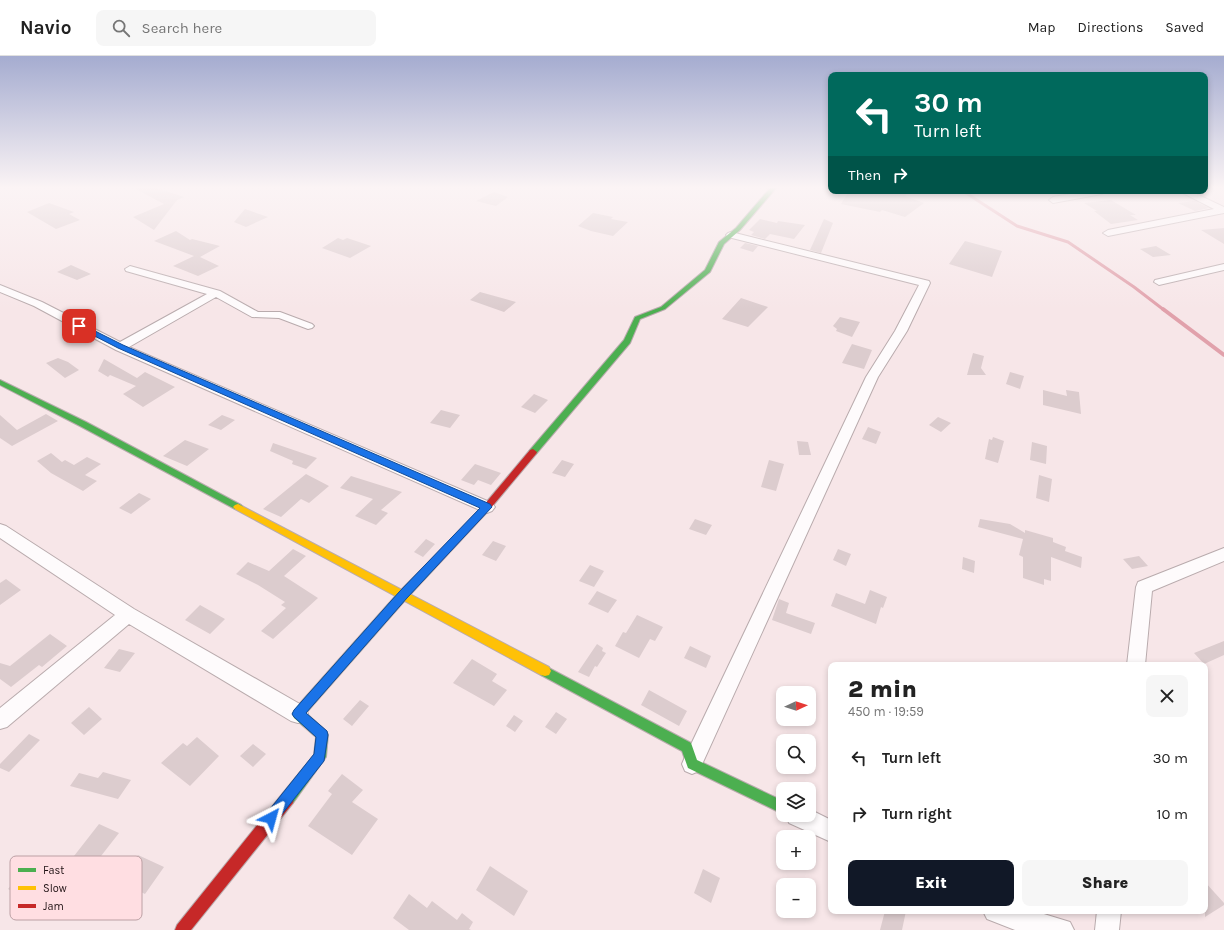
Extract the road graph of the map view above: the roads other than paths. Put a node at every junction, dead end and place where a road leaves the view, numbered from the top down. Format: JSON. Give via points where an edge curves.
{"nodes":[{"id":1,"x":739,"y":228,"type":"edge"},
{"id":2,"x":1134,"y":228,"type":"edge"},
{"id":3,"x":1108,"y":233,"type":"dead end"},
{"id":4,"x":731,"y":235,"type":"junction"},
{"id":5,"x":1224,"y":267,"type":"edge"},
{"id":6,"x":130,"y":269,"type":"dead end"},
{"id":7,"x":1159,"y":282,"type":"dead end"},
{"id":8,"x":0,"y":288,"type":"edge"},
{"id":9,"x":216,"y":293,"type":"junction"},
{"id":10,"x":308,"y":326,"type":"dead end"},
{"id":11,"x":120,"y":347,"type":"junction"},
{"id":12,"x":0,"y":382,"type":"edge"},
{"id":13,"x":487,"y":507,"type":"junction"},
{"id":14,"x":0,"y":530,"type":"edge"},
{"id":15,"x":1224,"y":554,"type":"edge"},
{"id":16,"x":403,"y":595,"type":"junction"},
{"id":17,"x":128,"y":614,"type":"junction"},
{"id":18,"x":1136,"y":662,"type":"edge"},
{"id":19,"x":298,"y":714,"type":"junction"},
{"id":20,"x":0,"y":720,"type":"edge"},
{"id":21,"x":692,"y":764,"type":"junction"},
{"id":22,"x":776,"y":805,"type":"edge"},
{"id":23,"x":812,"y":822,"type":"edge"},
{"id":24,"x":828,"y":830,"type":"edge"},
{"id":25,"x":1002,"y":914,"type":"edge"},
{"id":26,"x":1109,"y":914,"type":"edge"},
{"id":27,"x":182,"y":930,"type":"edge"},
{"id":28,"x":1062,"y":930,"type":"edge"},
{"id":29,"x":1107,"y":930,"type":"edge"}],
"edges":[{"from":1,"to":4,"type":"street"},
{"from":2,"to":3,"type":"street"},
{"from":4,"to":13,"type":"street","via":[[721,243],[708,271],[662,308],[637,318],[627,340]]},
{"from":4,"to":21,"type":"street","via":[[925,283],[901,331],[872,377]]},
{"from":5,"to":7,"type":"street"},
{"from":6,"to":9,"type":"street"},
{"from":8,"to":11,"type":"street","via":[[38,304]]},
{"from":9,"to":10,"type":"street","via":[[256,315],[280,315]]},
{"from":9,"to":11,"type":"street"},
{"from":11,"to":13,"type":"street"},
{"from":12,"to":16,"type":"street"},
{"from":13,"to":16,"type":"street"},
{"from":14,"to":17,"type":"street"},
{"from":15,"to":18,"type":"street","via":[[1144,587]]},
{"from":16,"to":19,"type":"street"},
{"from":16,"to":21,"type":"street","via":[[688,747]]},
{"from":17,"to":19,"type":"street"},
{"from":17,"to":20,"type":"street"},
{"from":19,"to":27,"type":"street","via":[[322,735],[320,756]]},
{"from":21,"to":22,"type":"street"},
{"from":23,"to":24,"type":"street"},
{"from":25,"to":28,"type":"street"},
{"from":26,"to":29,"type":"street"}]}
